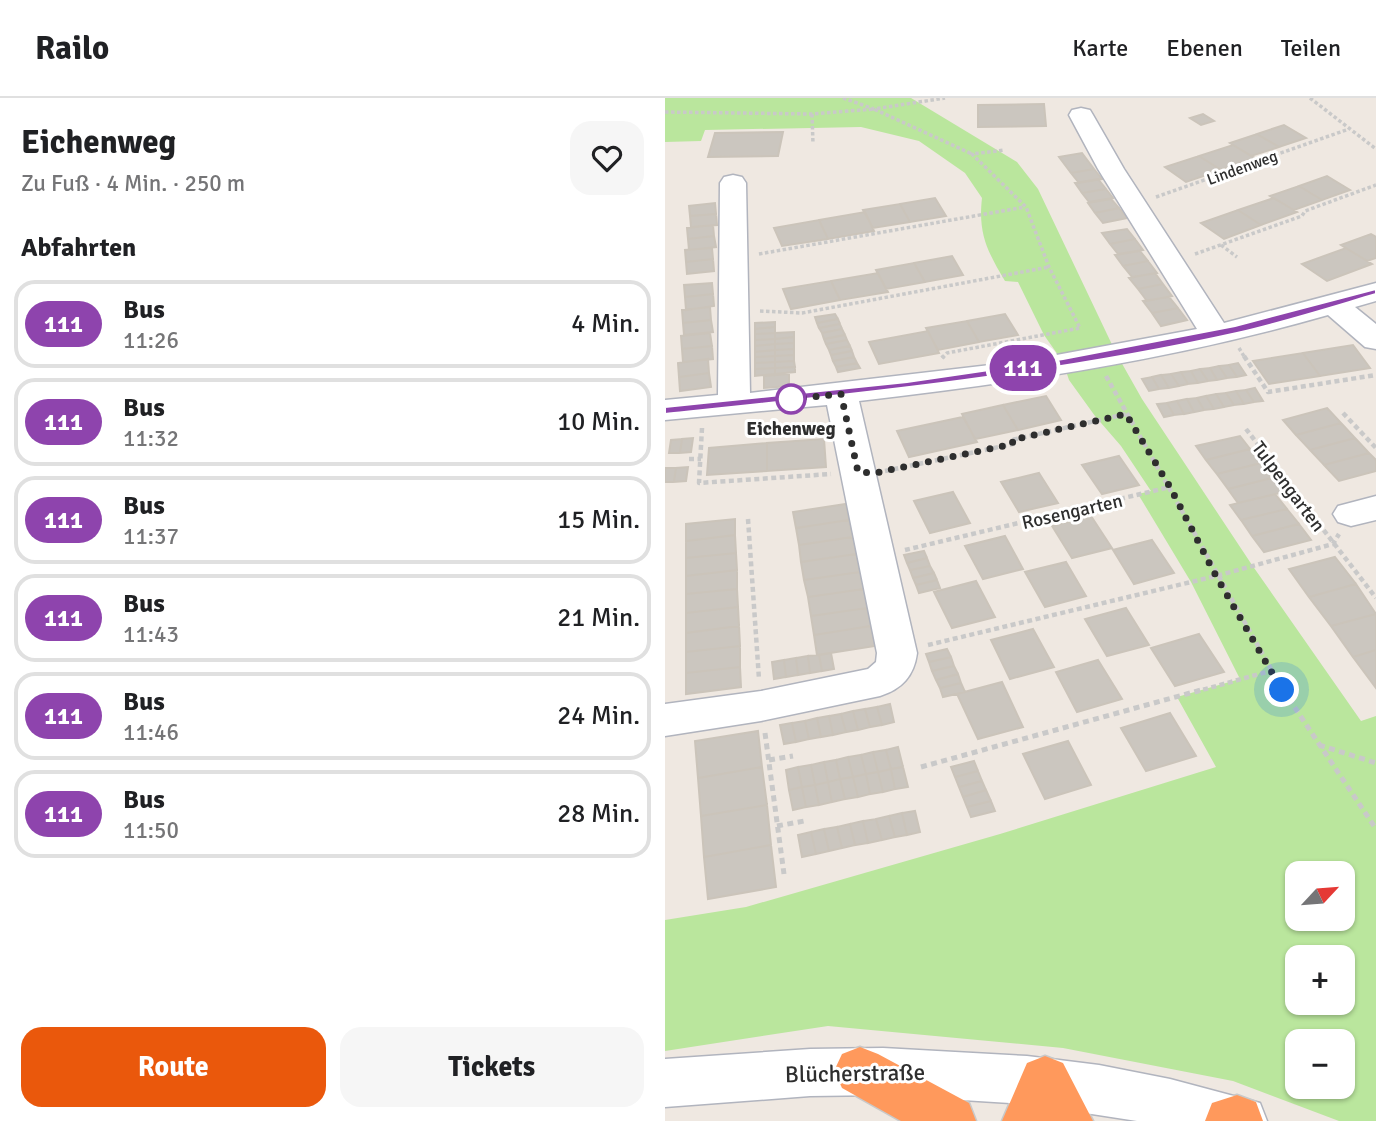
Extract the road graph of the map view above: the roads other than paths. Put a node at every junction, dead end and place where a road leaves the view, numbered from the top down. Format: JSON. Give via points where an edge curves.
{"nodes":[{"id":1,"x":1081,"y":115,"type":"dead end"},
{"id":2,"x":733,"y":183,"type":"dead end"},
{"id":3,"x":1376,"y":292,"type":"edge"},
{"id":4,"x":1334,"y":305,"type":"junction"},
{"id":5,"x":1376,"y":340,"type":"edge"},
{"id":6,"x":1227,"y":341,"type":"junction"},
{"id":7,"x":841,"y":394,"type":"junction"},
{"id":8,"x":734,"y":404,"type":"junction"},
{"id":9,"x":665,"y":410,"type":"edge"},
{"id":10,"x":665,"y":720,"type":"edge"},
{"id":11,"x":860,"y":1071,"type":"junction"},
{"id":12,"x":665,"y":1083,"type":"edge"},
{"id":13,"x":1047,"y":1107,"type":"edge"},
{"id":14,"x":950,"y":1121,"type":"edge"},
{"id":15,"x":1236,"y":1121,"type":"edge"}],
"edges":[{"from":1,"to":6,"type":"street","via":[[1171,262]]},
{"from":2,"to":8,"type":"street"},
{"from":3,"to":4,"type":"street"},
{"from":4,"to":5,"type":"street"},
{"from":4,"to":6,"type":"street"},
{"from":6,"to":7,"type":"street"},
{"from":7,"to":8,"type":"street"},
{"from":7,"to":10,"type":"street","via":[[897,653],[895,668],[880,681]]},
{"from":8,"to":9,"type":"street"},
{"from":11,"to":12,"type":"street","name":"Blücherstraße"},
{"from":11,"to":13,"type":"street","name":"Blücherstraße","via":[[958,1072]]},
{"from":11,"to":14,"type":"highway"},
{"from":13,"to":15,"type":"street","name":"Blücherstraße","via":[[1125,1092]]}]}
